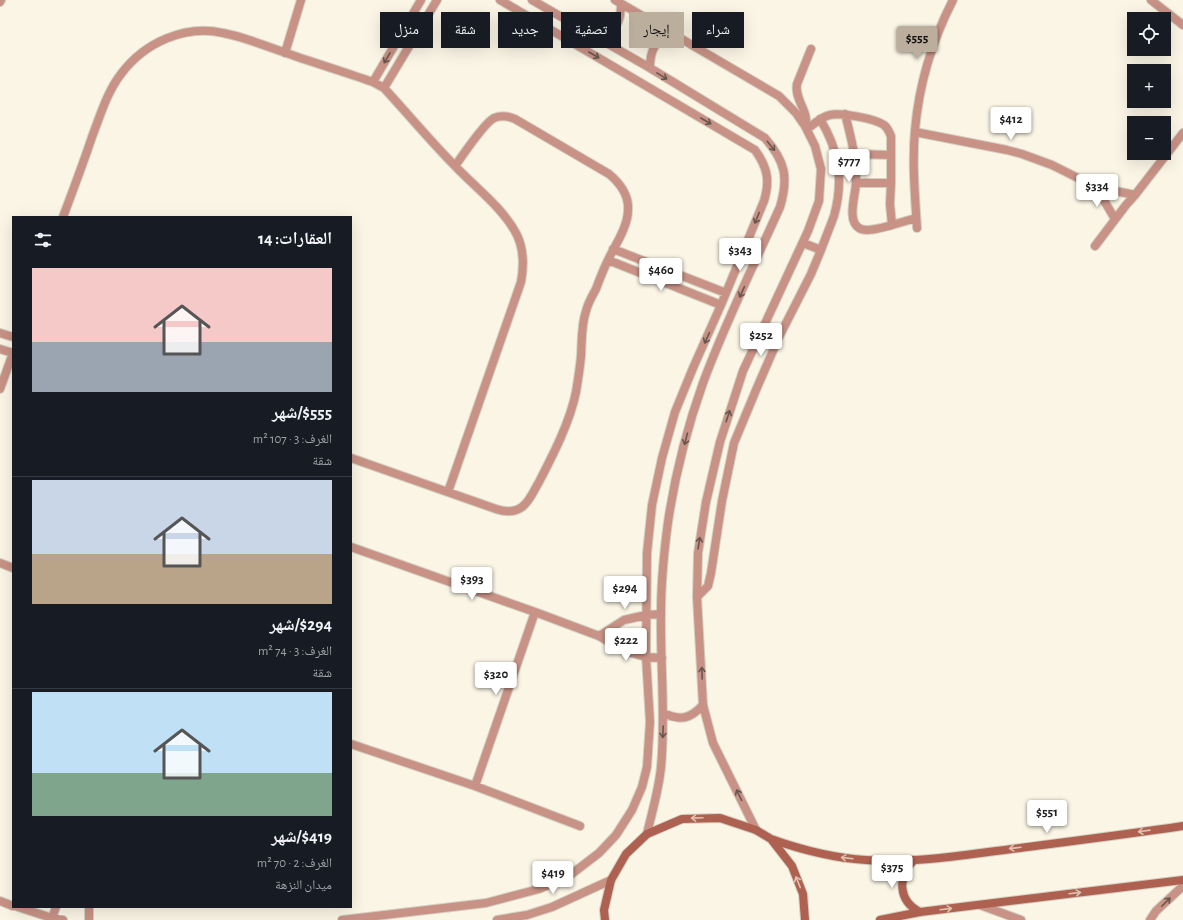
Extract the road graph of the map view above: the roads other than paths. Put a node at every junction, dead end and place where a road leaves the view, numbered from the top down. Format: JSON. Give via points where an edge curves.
{"nodes":[{"id":1,"x":301,"y":0,"type":"edge"},
{"id":2,"x":421,"y":0,"type":"edge"},
{"id":3,"x":437,"y":0,"type":"edge"},
{"id":4,"x":500,"y":0,"type":"edge"},
{"id":5,"x":532,"y":0,"type":"edge"},
{"id":6,"x":953,"y":0,"type":"edge"},
{"id":7,"x":1151,"y":0,"type":"edge"},
{"id":8,"x":618,"y":2,"type":"edge"},
{"id":9,"x":620,"y":12,"type":"edge"},
{"id":10,"x":635,"y":12,"type":"edge"},
{"id":11,"x":561,"y":17,"type":"edge"},
{"id":12,"x":1183,"y":25,"type":"edge"},
{"id":13,"x":684,"y":41,"type":"edge"},
{"id":14,"x":615,"y":48,"type":"edge"},
{"id":15,"x":653,"y":48,"type":"edge"},
{"id":16,"x":811,"y":49,"type":"dead end"},
{"id":17,"x":285,"y":52,"type":"junction"},
{"id":18,"x":650,"y":68,"type":"junction"},
{"id":19,"x":373,"y":82,"type":"junction"},
{"id":20,"x":384,"y":88,"type":"junction"},
{"id":21,"x":845,"y":114,"type":"junction"},
{"id":22,"x":820,"y":119,"type":"junction"},
{"id":23,"x":806,"y":128,"type":"junction"},
{"id":24,"x":915,"y":132,"type":"junction"},
{"id":25,"x":1183,"y":133,"type":"edge"},
{"id":26,"x":854,"y":154,"type":"junction"},
{"id":27,"x":891,"y":156,"type":"junction"},
{"id":28,"x":455,"y":166,"type":"junction"},
{"id":29,"x":856,"y":183,"type":"junction"},
{"id":30,"x":891,"y":183,"type":"junction"},
{"id":31,"x":1096,"y":187,"type":"junction"},
{"id":32,"x":1135,"y":195,"type":"junction"},
{"id":33,"x":63,"y":216,"type":"edge"},
{"id":34,"x":916,"y":218,"type":"junction"},
{"id":35,"x":1115,"y":219,"type":"junction"},
{"id":36,"x":892,"y":225,"type":"junction"},
{"id":37,"x":917,"y":228,"type":"dead end"},
{"id":38,"x":803,"y":242,"type":"junction"},
{"id":39,"x":1095,"y":246,"type":"dead end"},
{"id":40,"x":614,"y":249,"type":"junction"},
{"id":41,"x":820,"y":250,"type":"junction"},
{"id":42,"x":608,"y":260,"type":"junction"},
{"id":43,"x":726,"y":293,"type":"junction"},
{"id":44,"x":721,"y":305,"type":"junction"},
{"id":45,"x":0,"y":333,"type":"edge"},
{"id":46,"x":12,"y":337,"type":"edge"},
{"id":47,"x":0,"y":349,"type":"edge"},
{"id":48,"x":12,"y":353,"type":"edge"},
{"id":49,"x":12,"y":356,"type":"edge"},
{"id":50,"x":0,"y":389,"type":"edge"},
{"id":51,"x":352,"y":458,"type":"edge"},
{"id":52,"x":448,"y":492,"type":"junction"},
{"id":53,"x":352,"y":548,"type":"edge"},
{"id":54,"x":0,"y":564,"type":"edge"},
{"id":55,"x":12,"y":568,"type":"edge"},
{"id":56,"x":697,"y":597,"type":"junction"},
{"id":57,"x":535,"y":612,"type":"junction"},
{"id":58,"x":661,"y":614,"type":"junction"},
{"id":59,"x":646,"y":615,"type":"junction"},
{"id":60,"x":599,"y":636,"type":"junction"},
{"id":61,"x":646,"y":657,"type":"junction"},
{"id":62,"x":662,"y":658,"type":"junction"},
{"id":63,"x":703,"y":705,"type":"junction"},
{"id":64,"x":663,"y":713,"type":"junction"},
{"id":65,"x":352,"y":744,"type":"edge"},
{"id":66,"x":475,"y":786,"type":"junction"},
{"id":67,"x":580,"y":826,"type":"dead end"},
{"id":68,"x":1183,"y":826,"type":"edge"},
{"id":69,"x":756,"y":830,"type":"junction"},
{"id":70,"x":647,"y":834,"type":"junction"},
{"id":71,"x":771,"y":839,"type":"junction"},
{"id":72,"x":914,"y":860,"type":"junction"},
{"id":73,"x":611,"y":880,"type":"junction"},
{"id":74,"x":1183,"y":880,"type":"edge"},
{"id":75,"x":1183,"y":886,"type":"edge"},
{"id":76,"x":0,"y":901,"type":"edge"},
{"id":77,"x":980,"y":905,"type":"junction"},
{"id":78,"x":12,"y":906,"type":"edge"},
{"id":79,"x":21,"y":908,"type":"edge"},
{"id":80,"x":56,"y":908,"type":"edge"},
{"id":81,"x":89,"y":908,"type":"edge"},
{"id":82,"x":920,"y":912,"type":"junction"},
{"id":83,"x":52,"y":918,"type":"junction"},
{"id":84,"x":529,"y":918,"type":"edge"},
{"id":85,"x":63,"y":920,"type":"edge"},
{"id":86,"x":89,"y":920,"type":"edge"},
{"id":87,"x":342,"y":920,"type":"edge"},
{"id":88,"x":497,"y":920,"type":"edge"},
{"id":89,"x":605,"y":920,"type":"edge"},
{"id":90,"x":805,"y":920,"type":"edge"},
{"id":91,"x":880,"y":920,"type":"edge"},
{"id":92,"x":1021,"y":920,"type":"edge"},
{"id":93,"x":1150,"y":920,"type":"edge"}],
"edges":[{"from":1,"to":17,"type":"street"},
{"from":2,"to":19,"type":"street","one_way":true},
{"from":3,"to":20,"type":"street"},
{"from":4,"to":43,"type":"street","one_way":true,"via":[[755,150],[762,159],[768,180],[767,191]]},
{"from":5,"to":11,"type":"street"},
{"from":6,"to":24,"type":"street","via":[[927,64],[919,97]]},
{"from":7,"to":12,"type":"street"},
{"from":8,"to":9,"type":"street"},
{"from":8,"to":10,"type":"street"},
{"from":13,"to":23,"type":"street","via":[[779,96],[796,113]]},
{"from":14,"to":18,"type":"street"},
{"from":15,"to":18,"type":"street"},
{"from":16,"to":23,"type":"street","via":[[796,88],[806,116]]},
{"from":17,"to":19,"type":"street"},
{"from":17,"to":33,"type":"street","via":[[222,32],[204,31],[170,37],[134,59],[111,91]]},
{"from":18,"to":58,"type":"street","one_way":true,"via":[[765,138],[775,149],[785,177],[780,207],[721,339],[688,429],[668,522]]},
{"from":19,"to":20,"type":"street"},
{"from":20,"to":28,"type":"street"},
{"from":21,"to":22,"type":"street","via":[[831,114]]},
{"from":21,"to":26,"type":"street"},
{"from":21,"to":27,"type":"street","via":[[884,125],[891,136]]},
{"from":22,"to":23,"type":"street"},
{"from":22,"to":41,"type":"street","via":[[836,153],[840,172],[834,216]]},
{"from":23,"to":38,"type":"street","via":[[815,146],[821,169],[820,201]]},
{"from":24,"to":31,"type":"street","via":[[1022,154],[1052,165]]},
{"from":24,"to":34,"type":"street"},
{"from":25,"to":32,"type":"street"},
{"from":26,"to":27,"type":"street"},
{"from":26,"to":29,"type":"street"},
{"from":27,"to":30,"type":"street"},
{"from":28,"to":40,"type":"street","via":[[487,123],[498,117],[515,119],[610,174],[617,181],[627,199],[628,209],[626,222]]},
{"from":28,"to":52,"type":"street","via":[[511,224],[522,249],[523,273]]},
{"from":29,"to":30,"type":"street"},
{"from":29,"to":36,"type":"street","via":[[853,222],[858,228],[866,230]]},
{"from":30,"to":36,"type":"street"},
{"from":31,"to":32,"type":"street"},
{"from":31,"to":35,"type":"street"},
{"from":32,"to":35,"type":"street"},
{"from":34,"to":36,"type":"street"},
{"from":34,"to":37,"type":"street"},
{"from":35,"to":39,"type":"street"},
{"from":38,"to":41,"type":"street"},
{"from":56,"to":38,"type":"street","one_way":true,"via":[[698,552],[720,442],[743,371]]},
{"from":40,"to":42,"type":"street"},
{"from":40,"to":43,"type":"street"},
{"from":41,"to":56,"type":"street","via":[[758,383],[734,443],[708,586]]},
{"from":42,"to":44,"type":"street"},
{"from":42,"to":52,"type":"street","via":[[586,311],[575,395],[565,428],[530,498],[518,510],[503,512]]},
{"from":43,"to":44,"type":"street"},
{"from":44,"to":59,"type":"street","one_way":true,"via":[[675,412],[662,458],[652,505],[647,552]]},
{"from":45,"to":46,"type":"street"},
{"from":47,"to":48,"type":"street"},
{"from":49,"to":50,"type":"street"},
{"from":51,"to":52,"type":"street"},
{"from":53,"to":57,"type":"street"},
{"from":54,"to":55,"type":"street"},
{"from":63,"to":56,"type":"street","one_way":true},
{"from":57,"to":60,"type":"street"},
{"from":57,"to":66,"type":"street"},
{"from":58,"to":59,"type":"street"},
{"from":58,"to":62,"type":"street"},
{"from":59,"to":60,"type":"street","via":[[624,620]]},
{"from":59,"to":61,"type":"street"},
{"from":60,"to":61,"type":"street","via":[[624,651]]},
{"from":61,"to":62,"type":"street"},
{"from":61,"to":87,"type":"street","via":[[650,722],[647,767],[632,810],[616,835],[599,853],[569,876],[539,889],[486,903]]},
{"from":62,"to":64,"type":"street"},
{"from":63,"to":64,"type":"street","via":[[689,716],[673,717]]},
{"from":69,"to":63,"type":"street","one_way":true,"via":[[713,743]]},
{"from":64,"to":70,"type":"street","one_way":true,"via":[[661,767]]},
{"from":65,"to":66,"type":"street"},
{"from":66,"to":67,"type":"street"},
{"from":68,"to":72,"type":"street","one_way":true},
{"from":69,"to":70,"type":"street","one_way":true,"via":[[720,818],[690,818]]},
{"from":69,"to":71,"type":"street"},
{"from":70,"to":73,"type":"street","via":[[626,854]]},
{"from":72,"to":71,"type":"street","one_way":true,"via":[[841,857],[817,853]]},
{"from":90,"to":71,"type":"street","one_way":true,"via":[[803,894],[792,866]]},
{"from":72,"to":82,"type":"street","via":[[906,869],[902,888],[910,905]]},
{"from":73,"to":84,"type":"street"},
{"from":73,"to":89,"type":"street","via":[[604,910]]},
{"from":77,"to":74,"type":"street","one_way":true},
{"from":93,"to":75,"type":"street","one_way":true},
{"from":76,"to":78,"type":"street"},
{"from":82,"to":77,"type":"street","one_way":true},
{"from":77,"to":92,"type":"street"},
{"from":79,"to":83,"type":"street"},
{"from":80,"to":83,"type":"street"},
{"from":81,"to":86,"type":"street"},
{"from":82,"to":91,"type":"street"},
{"from":83,"to":85,"type":"street"},
{"from":84,"to":88,"type":"street"}]}
